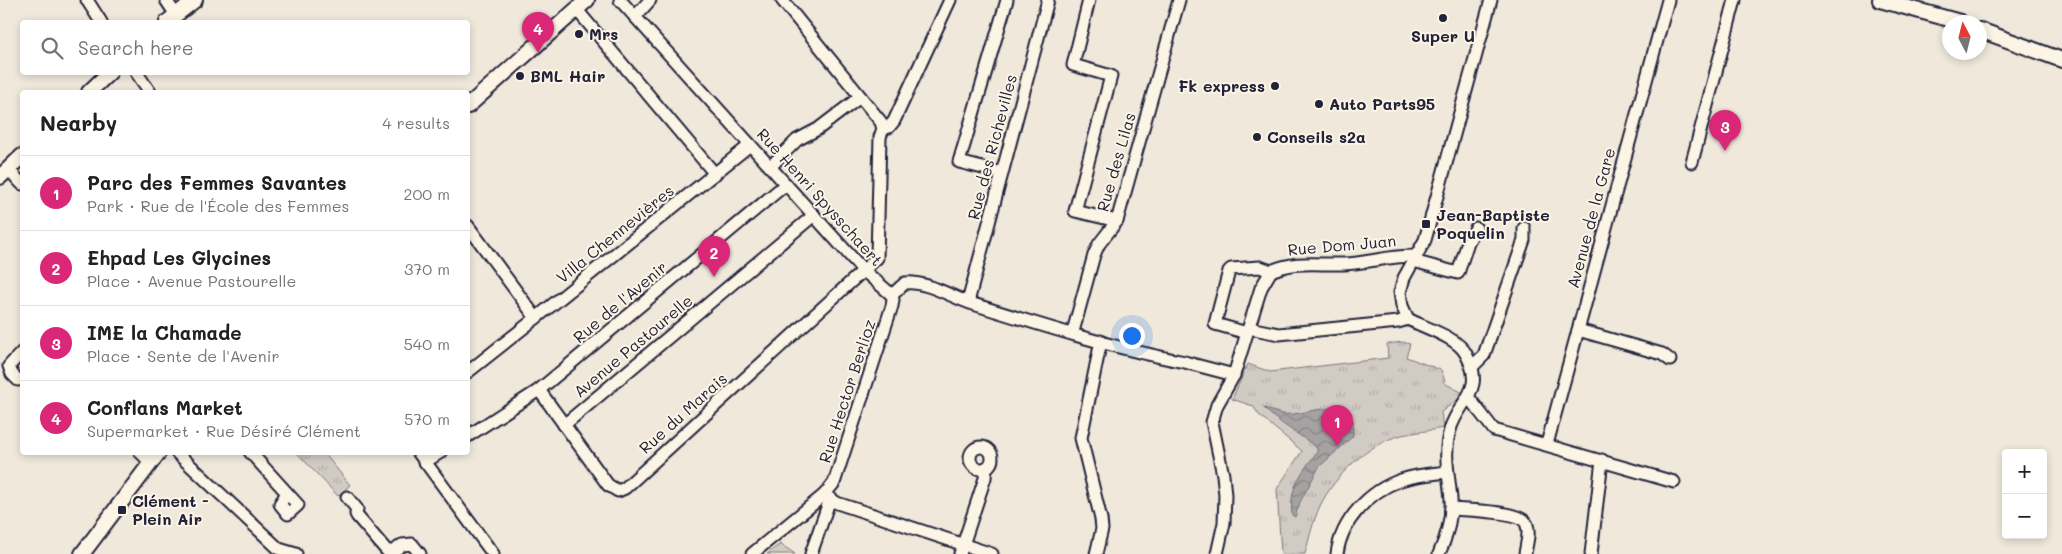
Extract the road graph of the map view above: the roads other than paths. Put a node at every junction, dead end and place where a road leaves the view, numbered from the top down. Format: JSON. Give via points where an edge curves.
{"nodes":[{"id":1,"x":87,"y":0,"type":"edge"},
{"id":2,"x":166,"y":0,"type":"edge"},
{"id":3,"x":195,"y":0,"type":"edge"},
{"id":4,"x":620,"y":0,"type":"edge"},
{"id":5,"x":650,"y":0,"type":"edge"},
{"id":6,"x":782,"y":0,"type":"edge"},
{"id":7,"x":950,"y":0,"type":"edge"},
{"id":8,"x":1007,"y":0,"type":"edge"},
{"id":9,"x":1048,"y":0,"type":"edge"},
{"id":10,"x":1089,"y":0,"type":"edge"},
{"id":11,"x":1179,"y":0,"type":"edge"},
{"id":12,"x":1492,"y":0,"type":"edge"},
{"id":13,"x":1668,"y":0,"type":"edge"},
{"id":14,"x":1735,"y":0,"type":"edge"},
{"id":15,"x":1880,"y":0,"type":"edge"},
{"id":16,"x":583,"y":3,"type":"edge"},
{"id":17,"x":1942,"y":17,"type":"edge"},
{"id":18,"x":635,"y":18,"type":"junction"},
{"id":19,"x":172,"y":19,"type":"edge"},
{"id":20,"x":100,"y":20,"type":"edge"},
{"id":21,"x":1987,"y":33,"type":"edge"},
{"id":22,"x":2062,"y":60,"type":"edge"},
{"id":23,"x":107,"y":75,"type":"edge"},
{"id":24,"x":138,"y":75,"type":"edge"},
{"id":25,"x":91,"y":90,"type":"edge"},
{"id":26,"x":149,"y":90,"type":"edge"},
{"id":27,"x":860,"y":97,"type":"junction"},
{"id":28,"x":470,"y":104,"type":"edge"},
{"id":29,"x":882,"y":129,"type":"junction"},
{"id":30,"x":750,"y":145,"type":"junction"},
{"id":31,"x":20,"y":158,"type":"edge"},
{"id":32,"x":1692,"y":162,"type":"dead end"},
{"id":33,"x":771,"y":166,"type":"junction"},
{"id":34,"x":4,"y":173,"type":"edge"},
{"id":35,"x":1002,"y":173,"type":"junction"},
{"id":36,"x":715,"y":174,"type":"junction"},
{"id":37,"x":20,"y":183,"type":"edge"},
{"id":38,"x":786,"y":184,"type":"junction"},
{"id":39,"x":814,"y":215,"type":"junction"},
{"id":40,"x":1117,"y":221,"type":"junction"},
{"id":41,"x":1476,"y":228,"type":"dead end"},
{"id":42,"x":1524,"y":228,"type":"dead end"},
{"id":43,"x":470,"y":229,"type":"edge"},
{"id":44,"x":1415,"y":258,"type":"junction"},
{"id":45,"x":864,"y":270,"type":"junction"},
{"id":46,"x":1271,"y":271,"type":"junction"},
{"id":47,"x":892,"y":295,"type":"junction"},
{"id":48,"x":968,"y":302,"type":"junction"},
{"id":49,"x":536,"y":318,"type":"junction"},
{"id":50,"x":1408,"y":319,"type":"junction"},
{"id":51,"x":1074,"y":328,"type":"dead end"},
{"id":52,"x":1248,"y":330,"type":"junction"},
{"id":53,"x":1578,"y":330,"type":"junction"},
{"id":54,"x":1101,"y":341,"type":"junction"},
{"id":55,"x":20,"y":354,"type":"edge"},
{"id":56,"x":1670,"y":360,"type":"dead end"},
{"id":57,"x":1472,"y":367,"type":"junction"},
{"id":58,"x":470,"y":370,"type":"edge"},
{"id":59,"x":1234,"y":375,"type":"junction"},
{"id":60,"x":20,"y":380,"type":"edge"},
{"id":61,"x":539,"y":390,"type":"junction"},
{"id":62,"x":1469,"y":398,"type":"junction"},
{"id":63,"x":564,"y":425,"type":"junction"},
{"id":64,"x":470,"y":435,"type":"edge"},
{"id":65,"x":1547,"y":444,"type":"junction"},
{"id":66,"x":179,"y":455,"type":"edge"},
{"id":67,"x":253,"y":455,"type":"edge"},
{"id":68,"x":422,"y":457,"type":"edge"},
{"id":69,"x":155,"y":458,"type":"edge"},
{"id":70,"x":1602,"y":460,"type":"junction"},
{"id":71,"x":986,"y":468,"type":"dead end"},
{"id":72,"x":1447,"y":472,"type":"junction"},
{"id":73,"x":1674,"y":482,"type":"dead end"},
{"id":74,"x":287,"y":493,"type":"dead end"},
{"id":75,"x":347,"y":497,"type":"dead end"},
{"id":76,"x":827,"y":497,"type":"junction"},
{"id":77,"x":1451,"y":509,"type":"junction"},
{"id":78,"x":961,"y":549,"type":"edge"},
{"id":79,"x":488,"y":552,"type":"edge"},
{"id":80,"x":82,"y":554,"type":"edge"},
{"id":81,"x":296,"y":554,"type":"edge"},
{"id":82,"x":420,"y":554,"type":"edge"},
{"id":83,"x":752,"y":554,"type":"edge"},
{"id":84,"x":811,"y":554,"type":"edge"},
{"id":85,"x":992,"y":554,"type":"edge"},
{"id":86,"x":1096,"y":554,"type":"edge"},
{"id":87,"x":1216,"y":554,"type":"edge"},
{"id":88,"x":1337,"y":554,"type":"edge"},
{"id":89,"x":1439,"y":554,"type":"edge"},
{"id":90,"x":1525,"y":554,"type":"edge"},
{"id":91,"x":1590,"y":554,"type":"edge"}],
"edges":[{"from":1,"to":20,"type":"street"},
{"from":2,"to":19,"type":"street"},
{"from":3,"to":19,"type":"main road"},
{"from":4,"to":18,"type":"street","name":"Rue Henri Spysschaert"},
{"from":5,"to":18,"type":"street"},
{"from":6,"to":27,"type":"street"},
{"from":7,"to":29,"type":"street","via":[[894,121]]},
{"from":8,"to":35,"type":"street","via":[[959,162]]},
{"from":9,"to":35,"type":"street","name":"Rue des Richevilles"},
{"from":10,"to":40,"type":"street","via":[[1073,65],[1111,76],[1074,211]]},
{"from":11,"to":40,"type":"street","name":"Rue des Lilas"},
{"from":12,"to":44,"type":"street","via":[[1435,208],[1425,240]]},
{"from":13,"to":53,"type":"street","name":"Avenue de la Gare"},
{"from":14,"to":32,"type":"street"},
{"from":15,"to":17,"type":"main road"},
{"from":16,"to":28,"type":"main road"},
{"from":16,"to":36,"type":"street"},
{"from":18,"to":30,"type":"street","name":"Rue Henri Spysschaert"},
{"from":21,"to":22,"type":"main road"},
{"from":23,"to":25,"type":"main road"},
{"from":24,"to":26,"type":"street"},
{"from":27,"to":29,"type":"street","via":[[881,122]]},
{"from":27,"to":33,"type":"street","via":[[818,129],[797,140]]},
{"from":29,"to":45,"type":"street","via":[[879,253],[878,258]]},
{"from":30,"to":33,"type":"street","name":"Rue Henri Spysschaert"},
{"from":30,"to":36,"type":"street","name":"Villa Chennevières"},
{"from":31,"to":34,"type":"main road"},
{"from":33,"to":38,"type":"street","name":"Rue Henri Spysschaert"},
{"from":34,"to":37,"type":"street"},
{"from":35,"to":48,"type":"street","name":"Rue des Richevilles"},
{"from":36,"to":49,"type":"street","name":"Villa Chennevières"},
{"from":38,"to":39,"type":"street","name":"Rue Henri Spysschaert"},
{"from":38,"to":61,"type":"street","name":"Rue de l'Avenir"},
{"from":39,"to":45,"type":"street","name":"Rue Henri Spysschaert"},
{"from":39,"to":63,"type":"street","name":"Avenue Pastourelle"},
{"from":40,"to":51,"type":"street","name":"Rue des Lilas","via":[[1102,238],[1094,255]]},
{"from":41,"to":44,"type":"street","name":"Rue Dom Juan","via":[[1458,273]]},
{"from":42,"to":57,"type":"street","via":[[1524,240],[1484,355]]},
{"from":43,"to":49,"type":"street"},
{"from":44,"to":46,"type":"street","name":"Rue Dom Juan","via":[[1398,256],[1345,264],[1286,264]]},
{"from":44,"to":50,"type":"street","via":[[1400,292]]},
{"from":45,"to":47,"type":"street","name":"Rue Henri Spysschaert"},
{"from":45,"to":63,"type":"street","name":"Rue du Marais","via":[[625,488],[612,489]]},
{"from":46,"to":52,"type":"street","via":[[1261,288]]},
{"from":46,"to":52,"type":"street","via":[[1260,267],[1229,271],[1214,324]]},
{"from":47,"to":48,"type":"street","via":[[911,282]]},
{"from":47,"to":76,"type":"street","name":"Rue Hector Berlioz","via":[[892,306]]},
{"from":48,"to":54,"type":"street"},
{"from":49,"to":58,"type":"street","name":"Villa Chennevières"},
{"from":50,"to":52,"type":"street","via":[[1279,334]]},
{"from":50,"to":57,"type":"street","via":[[1459,344]]},
{"from":52,"to":59,"type":"street"},
{"from":53,"to":56,"type":"street","via":[[1662,354]]},
{"from":53,"to":65,"type":"street","name":"Avenue de la Gare"},
{"from":54,"to":59,"type":"street"},
{"from":54,"to":86,"type":"street","via":[[1081,438],[1101,519]]},
{"from":55,"to":60,"type":"street","via":[[9,366],[12,374]]},
{"from":57,"to":62,"type":"street","via":[[1474,382]]},
{"from":59,"to":87,"type":"street","via":[[1216,405],[1212,422],[1225,494],[1224,523]]},
{"from":61,"to":63,"type":"street","name":"Rue du Marais"},
{"from":61,"to":64,"type":"street","name":"Rue de l'Avenir"},
{"from":62,"to":65,"type":"street","via":[[1494,430]]},
{"from":62,"to":72,"type":"street","via":[[1453,420],[1449,432]]},
{"from":65,"to":70,"type":"street"},
{"from":66,"to":81,"type":"street","via":[[279,549]]},
{"from":67,"to":74,"type":"street"},
{"from":68,"to":79,"type":"street"},
{"from":69,"to":80,"type":"main road"},
{"from":70,"to":73,"type":"street"},
{"from":70,"to":91,"type":"street"},
{"from":71,"to":78,"type":"street"},
{"from":72,"to":77,"type":"street"},
{"from":72,"to":88,"type":"street","via":[[1398,481],[1370,498],[1343,530]]},
{"from":75,"to":82,"type":"street","via":[[357,509],[356,514],[387,551],[412,544]]},
{"from":76,"to":78,"type":"street"},
{"from":76,"to":83,"type":"street"},
{"from":76,"to":84,"type":"street","name":"Rue Hector Berlioz"},
{"from":77,"to":89,"type":"street","via":[[1447,536]]},
{"from":77,"to":90,"type":"street","via":[[1482,510],[1522,518],[1528,531]]},
{"from":78,"to":85,"type":"street"}]}
